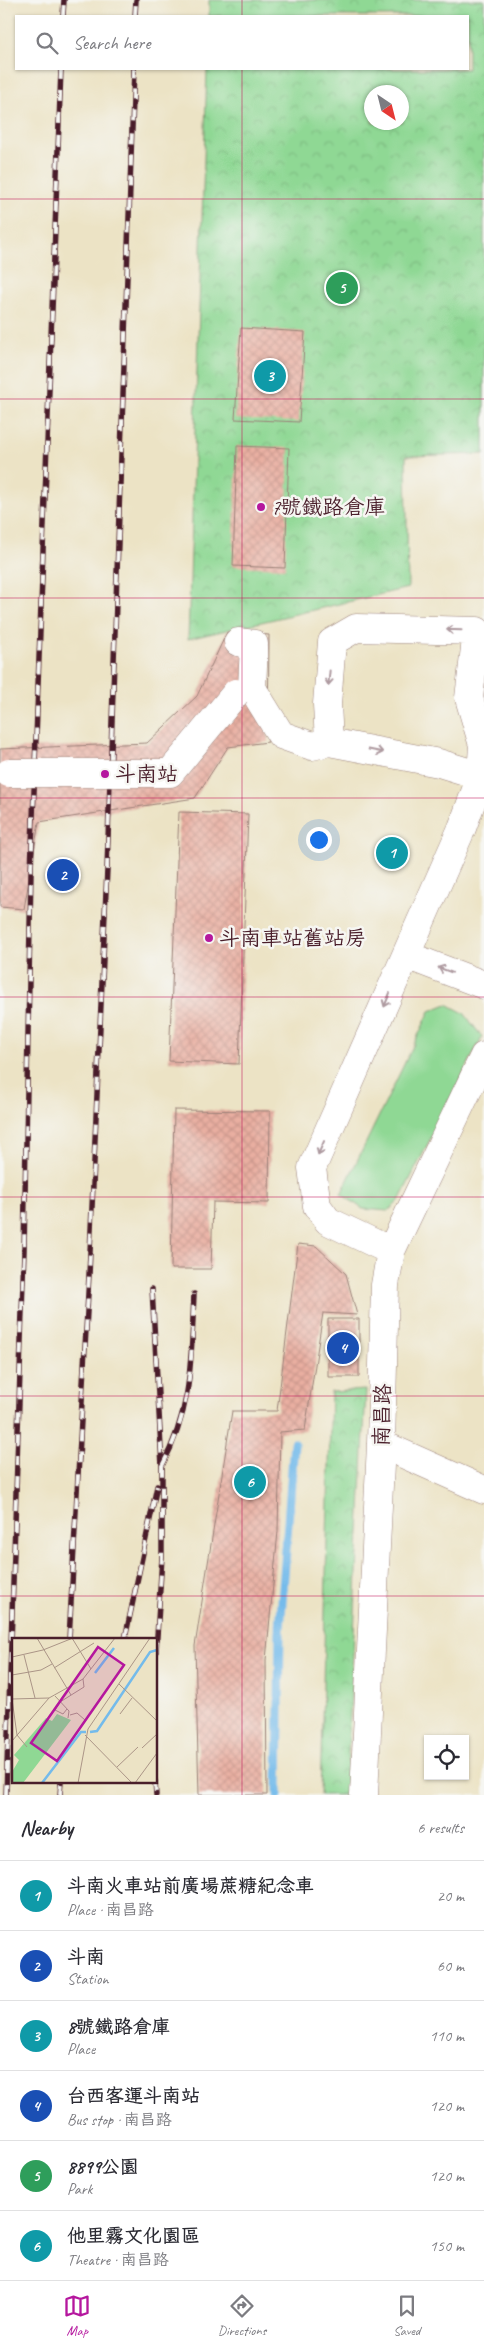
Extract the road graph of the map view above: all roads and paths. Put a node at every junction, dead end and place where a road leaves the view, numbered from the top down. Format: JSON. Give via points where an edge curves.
{"nodes":[{"id":1,"x":238,"y":642,"type":"dead end"},
{"id":2,"x":236,"y":693,"type":"dead end"},
{"id":3,"x":328,"y":742,"type":"junction"},
{"id":4,"x":9,"y":773,"type":"dead end"},
{"id":5,"x":483,"y":777,"type":"edge"},
{"id":6,"x":406,"y":955,"type":"junction"},
{"id":7,"x":484,"y":985,"type":"edge"},
{"id":8,"x":484,"y":1056,"type":"edge"},
{"id":9,"x":391,"y":1252,"type":"junction"},
{"id":10,"x":381,"y":1444,"type":"junction"},
{"id":11,"x":484,"y":1490,"type":"edge"},
{"id":12,"x":364,"y":1795,"type":"edge"}],
"edges":[{"from":1,"to":3,"type":"street","via":[[254,644],[252,688],[281,735],[312,746]]},
{"from":2,"to":4,"type":"street","bridge":true,"via":[[170,773]]},
{"from":3,"to":5,"type":"street","one_way":true,"via":[[440,763]]},
{"from":5,"to":3,"type":"street","one_way":true,"via":[[483,745],[469,698],[477,631],[356,628],[332,642],[327,704]]},
{"from":5,"to":6,"type":"street"},
{"from":7,"to":6,"type":"street","one_way":true},
{"from":6,"to":9,"type":"street","one_way":true,"via":[[312,1168],[317,1206],[328,1221]]},
{"from":8,"to":9,"type":"street","name":"南昌路"},
{"from":9,"to":10,"type":"street","name":"南昌路","via":[[385,1285]]},
{"from":10,"to":11,"type":"street"},
{"from":10,"to":12,"type":"street","name":"南昌路"}]}
